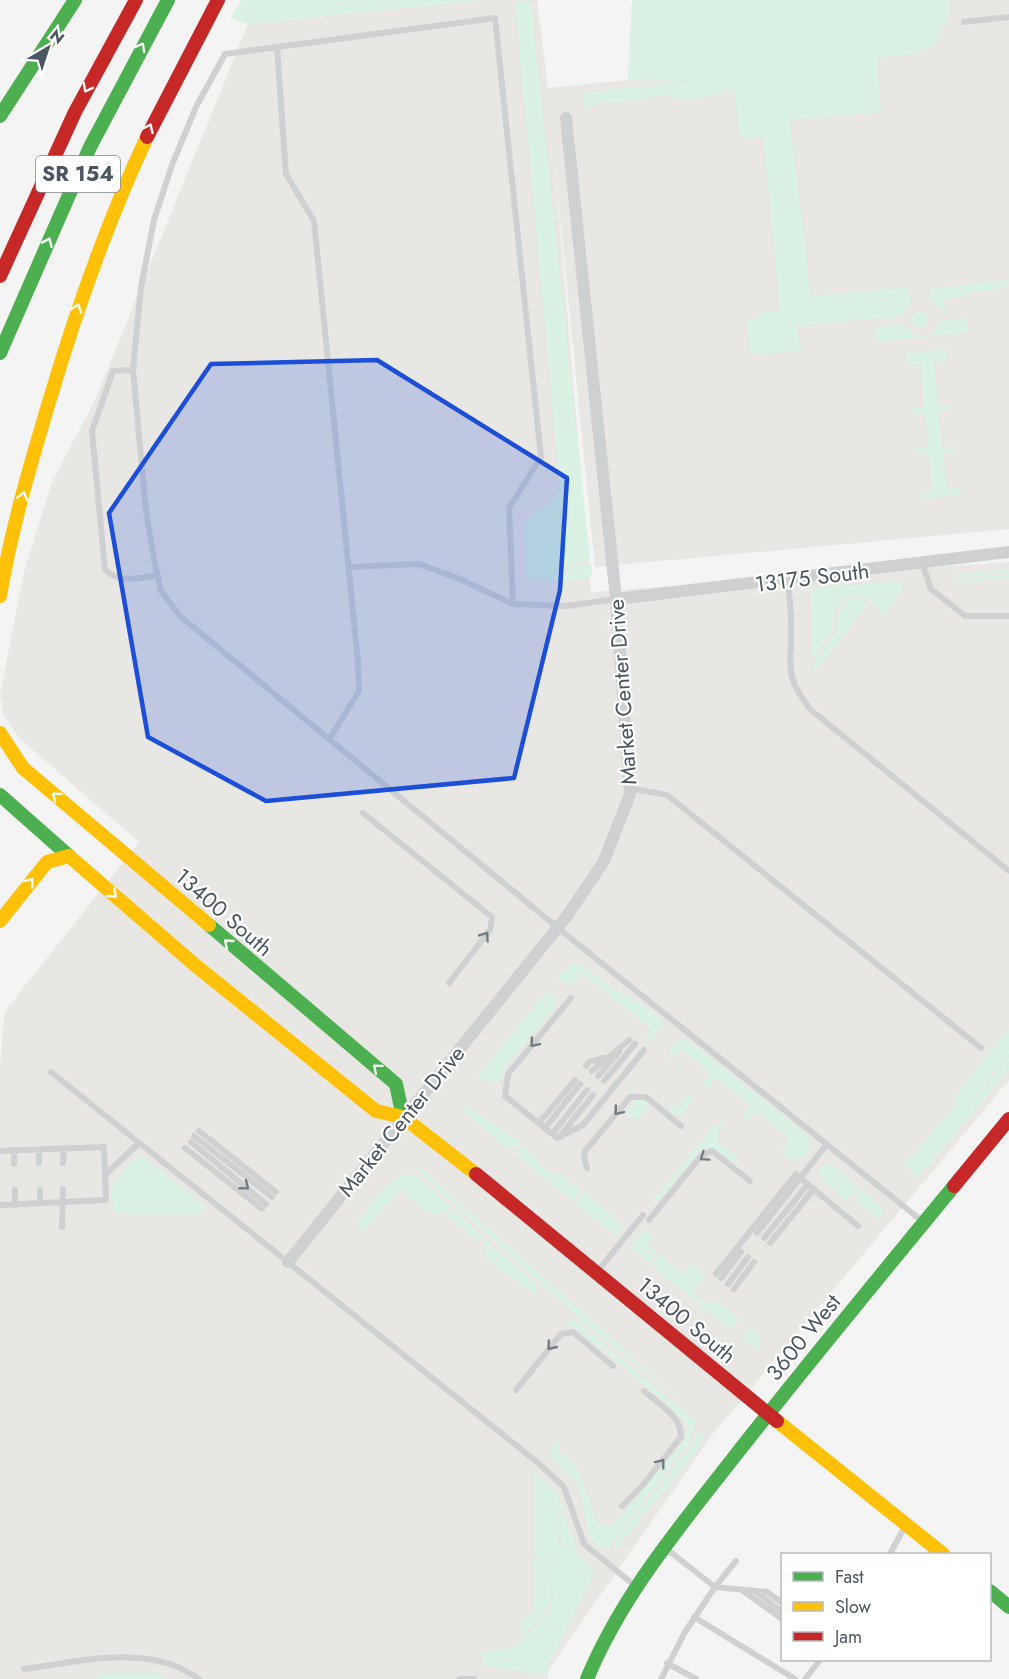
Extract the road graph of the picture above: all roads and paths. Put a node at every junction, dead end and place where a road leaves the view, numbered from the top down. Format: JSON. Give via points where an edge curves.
{"nodes":[{"id":1,"x":75,"y":0,"type":"edge"},
{"id":2,"x":136,"y":0,"type":"edge"},
{"id":3,"x":168,"y":0,"type":"edge"},
{"id":4,"x":218,"y":0,"type":"edge"},
{"id":5,"x":1009,"y":17,"type":"edge"},
{"id":6,"x":964,"y":21,"type":"dead end"},
{"id":7,"x":277,"y":47,"type":"junction"},
{"id":8,"x":0,"y":116,"type":"edge"},
{"id":9,"x":566,"y":118,"type":"dead end"},
{"id":10,"x":0,"y":276,"type":"edge"},
{"id":11,"x":0,"y":353,"type":"edge"},
{"id":12,"x":133,"y":370,"type":"junction"},
{"id":13,"x":8,"y":552,"type":"junction"},
{"id":14,"x":1009,"y":552,"type":"edge"},
{"id":15,"x":922,"y":563,"type":"junction"},
{"id":16,"x":349,"y":567,"type":"junction"},
{"id":17,"x":0,"y":574,"type":"edge"},
{"id":18,"x":158,"y":575,"type":"junction"},
{"id":19,"x":788,"y":580,"type":"junction"},
{"id":20,"x":0,"y":596,"type":"edge"},
{"id":21,"x":616,"y":599,"type":"junction"},
{"id":22,"x":513,"y":604,"type":"junction"},
{"id":23,"x":1009,"y":616,"type":"edge"},
{"id":24,"x":0,"y":733,"type":"edge"},
{"id":25,"x":330,"y":738,"type":"junction"},
{"id":26,"x":0,"y":749,"type":"edge"},
{"id":27,"x":23,"y":768,"type":"junction"},
{"id":28,"x":630,"y":788,"type":"junction"},
{"id":29,"x":0,"y":795,"type":"edge"},
{"id":30,"x":363,"y":813,"type":"dead end"},
{"id":31,"x":69,"y":856,"type":"junction"},
{"id":32,"x":1009,"y":871,"type":"edge"},
{"id":33,"x":0,"y":921,"type":"edge"},
{"id":34,"x":558,"y":928,"type":"junction"},
{"id":35,"x":449,"y":983,"type":"dead end"},
{"id":36,"x":571,"y":998,"type":"dead end"},
{"id":37,"x":635,"y":1044,"type":"dead end"},
{"id":38,"x":981,"y":1048,"type":"dead end"},
{"id":39,"x":644,"y":1050,"type":"dead end"},
{"id":40,"x":589,"y":1068,"type":"dead end"},
{"id":41,"x":51,"y":1072,"type":"dead end"},
{"id":42,"x":598,"y":1076,"type":"dead end"},
{"id":43,"x":604,"y":1081,"type":"dead end"},
{"id":44,"x":587,"y":1090,"type":"dead end"},
{"id":45,"x":593,"y":1095,"type":"dead end"},
{"id":46,"x":403,"y":1118,"type":"junction"},
{"id":47,"x":1009,"y":1119,"type":"edge"},
{"id":48,"x":539,"y":1123,"type":"junction"},
{"id":49,"x":681,"y":1126,"type":"dead end"},
{"id":50,"x":545,"y":1128,"type":"junction"},
{"id":51,"x":555,"y":1136,"type":"junction"},
{"id":52,"x":139,"y":1143,"type":"junction"},
{"id":53,"x":827,"y":1144,"type":"junction"},
{"id":54,"x":64,"y":1148,"type":"junction"},
{"id":55,"x":185,"y":1148,"type":"dead end"},
{"id":56,"x":14,"y":1150,"type":"junction"},
{"id":57,"x":39,"y":1150,"type":"junction"},
{"id":58,"x":0,"y":1151,"type":"edge"},
{"id":59,"x":63,"y":1162,"type":"dead end"},
{"id":60,"x":39,"y":1163,"type":"dead end"},
{"id":61,"x":14,"y":1164,"type":"dead end"},
{"id":62,"x":587,"y":1168,"type":"dead end"},
{"id":63,"x":106,"y":1174,"type":"junction"},
{"id":64,"x":798,"y":1176,"type":"junction"},
{"id":65,"x":750,"y":1181,"type":"dead end"},
{"id":66,"x":811,"y":1186,"type":"junction"},
{"id":67,"x":63,"y":1189,"type":"dead end"},
{"id":68,"x":15,"y":1190,"type":"dead end"},
{"id":69,"x":40,"y":1190,"type":"dead end"},
{"id":70,"x":274,"y":1195,"type":"dead end"},
{"id":71,"x":63,"y":1202,"type":"junction"},
{"id":72,"x":40,"y":1203,"type":"junction"},
{"id":73,"x":15,"y":1204,"type":"junction"},
{"id":74,"x":0,"y":1205,"type":"edge"},
{"id":75,"x":924,"y":1222,"type":"junction"},
{"id":76,"x":858,"y":1226,"type":"dead end"},
{"id":77,"x":62,"y":1227,"type":"dead end"},
{"id":78,"x":757,"y":1233,"type":"dead end"},
{"id":79,"x":767,"y":1241,"type":"dead end"},
{"id":80,"x":741,"y":1252,"type":"dead end"},
{"id":81,"x":751,"y":1259,"type":"dead end"},
{"id":82,"x":288,"y":1262,"type":"junction"},
{"id":83,"x":597,"y":1272,"type":"junction"},
{"id":84,"x":731,"y":1286,"type":"dead end"},
{"id":85,"x":613,"y":1366,"type":"dead end"},
{"id":86,"x":516,"y":1390,"type":"dead end"},
{"id":87,"x":644,"y":1391,"type":"dead end"},
{"id":88,"x":767,"y":1414,"type":"junction"},
{"id":89,"x":622,"y":1506,"type":"dead end"},
{"id":90,"x":906,"y":1526,"type":"junction"},
{"id":91,"x":664,"y":1547,"type":"junction"},
{"id":92,"x":891,"y":1553,"type":"edge"},
{"id":93,"x":941,"y":1553,"type":"edge"},
{"id":94,"x":736,"y":1561,"type":"dead end"},
{"id":95,"x":635,"y":1586,"type":"junction"},
{"id":96,"x":715,"y":1587,"type":"junction"},
{"id":97,"x":741,"y":1589,"type":"junction"},
{"id":98,"x":754,"y":1591,"type":"junction"},
{"id":99,"x":991,"y":1592,"type":"edge"},
{"id":100,"x":781,"y":1602,"type":"edge"},
{"id":101,"x":1009,"y":1607,"type":"edge"},
{"id":102,"x":781,"y":1614,"type":"edge"},
{"id":103,"x":781,"y":1614,"type":"edge"},
{"id":104,"x":694,"y":1617,"type":"junction"},
{"id":105,"x":818,"y":1661,"type":"edge"},
{"id":106,"x":667,"y":1663,"type":"junction"},
{"id":107,"x":24,"y":1669,"type":"dead end"},
{"id":108,"x":199,"y":1679,"type":"edge"},
{"id":109,"x":459,"y":1679,"type":"edge"},
{"id":110,"x":474,"y":1679,"type":"edge"},
{"id":111,"x":587,"y":1679,"type":"edge"},
{"id":112,"x":661,"y":1679,"type":"edge"},
{"id":113,"x":696,"y":1679,"type":"edge"},
{"id":114,"x":795,"y":1679,"type":"edge"},
{"id":115,"x":805,"y":1679,"type":"edge"}],
"edges":[{"from":1,"to":8,"type":"main road"},
{"from":2,"to":10,"type":"main road","number":"SR 154","one_way":true,"via":[[47,167]]},
{"from":11,"to":3,"type":"main road","number":"SR 154","one_way":true,"via":[[90,147]]},
{"from":13,"to":4,"type":"main road","one_way":true,"via":[[63,350],[106,225],[159,107]]},
{"from":5,"to":6,"type":"lane"},
{"from":7,"to":12,"type":"lane","via":[[225,54],[196,107],[154,219],[141,287]]},
{"from":7,"to":16,"type":"lane","via":[[286,174],[314,221]]},
{"from":7,"to":22,"type":"lane","via":[[495,18],[541,457],[509,508]]},
{"from":9,"to":21,"type":"street","name":"Market Center Drive"},
{"from":12,"to":18,"type":"lane","via":[[146,511]]},
{"from":12,"to":18,"type":"lane","via":[[113,371],[92,431],[105,570],[114,578],[129,580]]},
{"from":13,"to":17,"type":"main road"},
{"from":13,"to":20,"type":"main road"},
{"from":14,"to":15,"type":"street","name":"13175 South"},
{"from":15,"to":19,"type":"street","name":"13175 South"},
{"from":15,"to":23,"type":"lane","via":[[930,589],[965,616]]},
{"from":16,"to":22,"type":"lane","via":[[419,564]]},
{"from":16,"to":25,"type":"lane","via":[[359,691]]},
{"from":18,"to":25,"type":"lane","via":[[161,591],[180,616]]},
{"from":19,"to":21,"type":"street","name":"13175 South"},
{"from":19,"to":32,"type":"lane","via":[[792,624],[789,672],[796,693],[810,710]]},
{"from":21,"to":22,"type":"lane","via":[[567,606]]},
{"from":21,"to":28,"type":"street","name":"Market Center Drive"},
{"from":24,"to":27,"type":"main road"},
{"from":25,"to":34,"type":"lane"},
{"from":26,"to":27,"type":"main road","name":"13400 South"},
{"from":46,"to":27,"type":"main road","name":"13400 South","one_way":true,"via":[[396,1084]]},
{"from":28,"to":34,"type":"street","name":"Market Center Drive","via":[[604,861]]},
{"from":28,"to":38,"type":"lane","via":[[668,795]]},
{"from":29,"to":31,"type":"main road","name":"13400 South"},
{"from":35,"to":30,"type":"lane","one_way":true,"via":[[490,930],[492,917]]},
{"from":33,"to":31,"type":"main road","one_way":true,"via":[[47,862]]},
{"from":31,"to":46,"type":"main road","name":"13400 South","one_way":true,"via":[[195,965],[376,1111]]},
{"from":34,"to":46,"type":"street","name":"Market Center Drive"},
{"from":34,"to":53,"type":"lane"},
{"from":36,"to":48,"type":"lane","one_way":true,"via":[[508,1074],[505,1096]]},
{"from":37,"to":43,"type":"lane"},
{"from":39,"to":51,"type":"lane","via":[[583,1125]]},
{"from":40,"to":42,"type":"lane","via":[[629,1040]]},
{"from":41,"to":52,"type":"lane"},
{"from":44,"to":51,"type":"lane"},
{"from":45,"to":51,"type":"lane"},
{"from":46,"to":82,"type":"street","name":"Market Center Drive"},
{"from":46,"to":83,"type":"main road","name":"13400 South"},
{"from":47,"to":75,"type":"main road","name":"3600 West"},
{"from":48,"to":50,"type":"lane"},
{"from":48,"to":50,"type":"lane","via":[[578,1082]]},
{"from":49,"to":62,"type":"lane","one_way":true,"via":[[646,1098],[630,1097],[585,1150]]},
{"from":50,"to":51,"type":"lane"},
{"from":52,"to":63,"type":"lane"},
{"from":52,"to":82,"type":"lane"},
{"from":53,"to":64,"type":"lane"},
{"from":53,"to":75,"type":"lane"},
{"from":54,"to":57,"type":"lane"},
{"from":54,"to":59,"type":"lane"},
{"from":54,"to":63,"type":"lane","via":[[104,1147]]},
{"from":70,"to":55,"type":"lane","one_way":true,"via":[[195,1136],[264,1206]]},
{"from":56,"to":57,"type":"lane"},
{"from":56,"to":58,"type":"lane"},
{"from":56,"to":61,"type":"lane"},
{"from":57,"to":60,"type":"lane"},
{"from":63,"to":71,"type":"lane","via":[[106,1200]]},
{"from":64,"to":66,"type":"lane"},
{"from":64,"to":78,"type":"lane"},
{"from":64,"to":80,"type":"lane","via":[[718,1276]]},
{"from":65,"to":83,"type":"lane","one_way":true,"via":[[712,1151],[701,1156]]},
{"from":66,"to":76,"type":"lane"},
{"from":66,"to":79,"type":"lane"},
{"from":67,"to":71,"type":"lane"},
{"from":68,"to":73,"type":"lane"},
{"from":69,"to":72,"type":"lane"},
{"from":71,"to":72,"type":"lane"},
{"from":71,"to":77,"type":"lane"},
{"from":72,"to":73,"type":"lane"},
{"from":73,"to":74,"type":"lane"},
{"from":75,"to":88,"type":"main road","name":"3600 West"},
{"from":81,"to":84,"type":"lane"},
{"from":82,"to":95,"type":"lane","via":[[564,1487],[584,1545]]},
{"from":83,"to":88,"type":"main road","name":"13400 South"},
{"from":85,"to":86,"type":"lane","one_way":true,"via":[[573,1332],[561,1334]]},
{"from":89,"to":87,"type":"lane","one_way":true,"via":[[681,1437],[677,1419]]},
{"from":88,"to":90,"type":"main road","name":"13400 South"},
{"from":88,"to":91,"type":"main road","name":"3600 West"},
{"from":90,"to":92,"type":"lane"},
{"from":90,"to":93,"type":"main road","name":"13400 South"},
{"from":91,"to":95,"type":"main road","name":"3600 West"},
{"from":91,"to":96,"type":"lane"},
{"from":94,"to":96,"type":"lane"},
{"from":95,"to":111,"type":"main road","name":"3600 West","via":[[598,1648]]},
{"from":96,"to":97,"type":"lane"},
{"from":96,"to":104,"type":"lane"},
{"from":97,"to":98,"type":"lane"},
{"from":97,"to":102,"type":"lane"},
{"from":98,"to":100,"type":"lane","via":[[767,1592]]},
{"from":98,"to":103,"type":"lane"},
{"from":99,"to":101,"type":"main road"},
{"from":104,"to":106,"type":"lane"},
{"from":104,"to":114,"type":"lane"},
{"from":105,"to":115,"type":"lane"},
{"from":106,"to":112,"type":"lane"},
{"from":106,"to":113,"type":"lane"},
{"from":107,"to":108,"type":"lane","via":[[112,1658],[153,1658],[181,1667]]},
{"from":109,"to":110,"type":"lane"}]}
